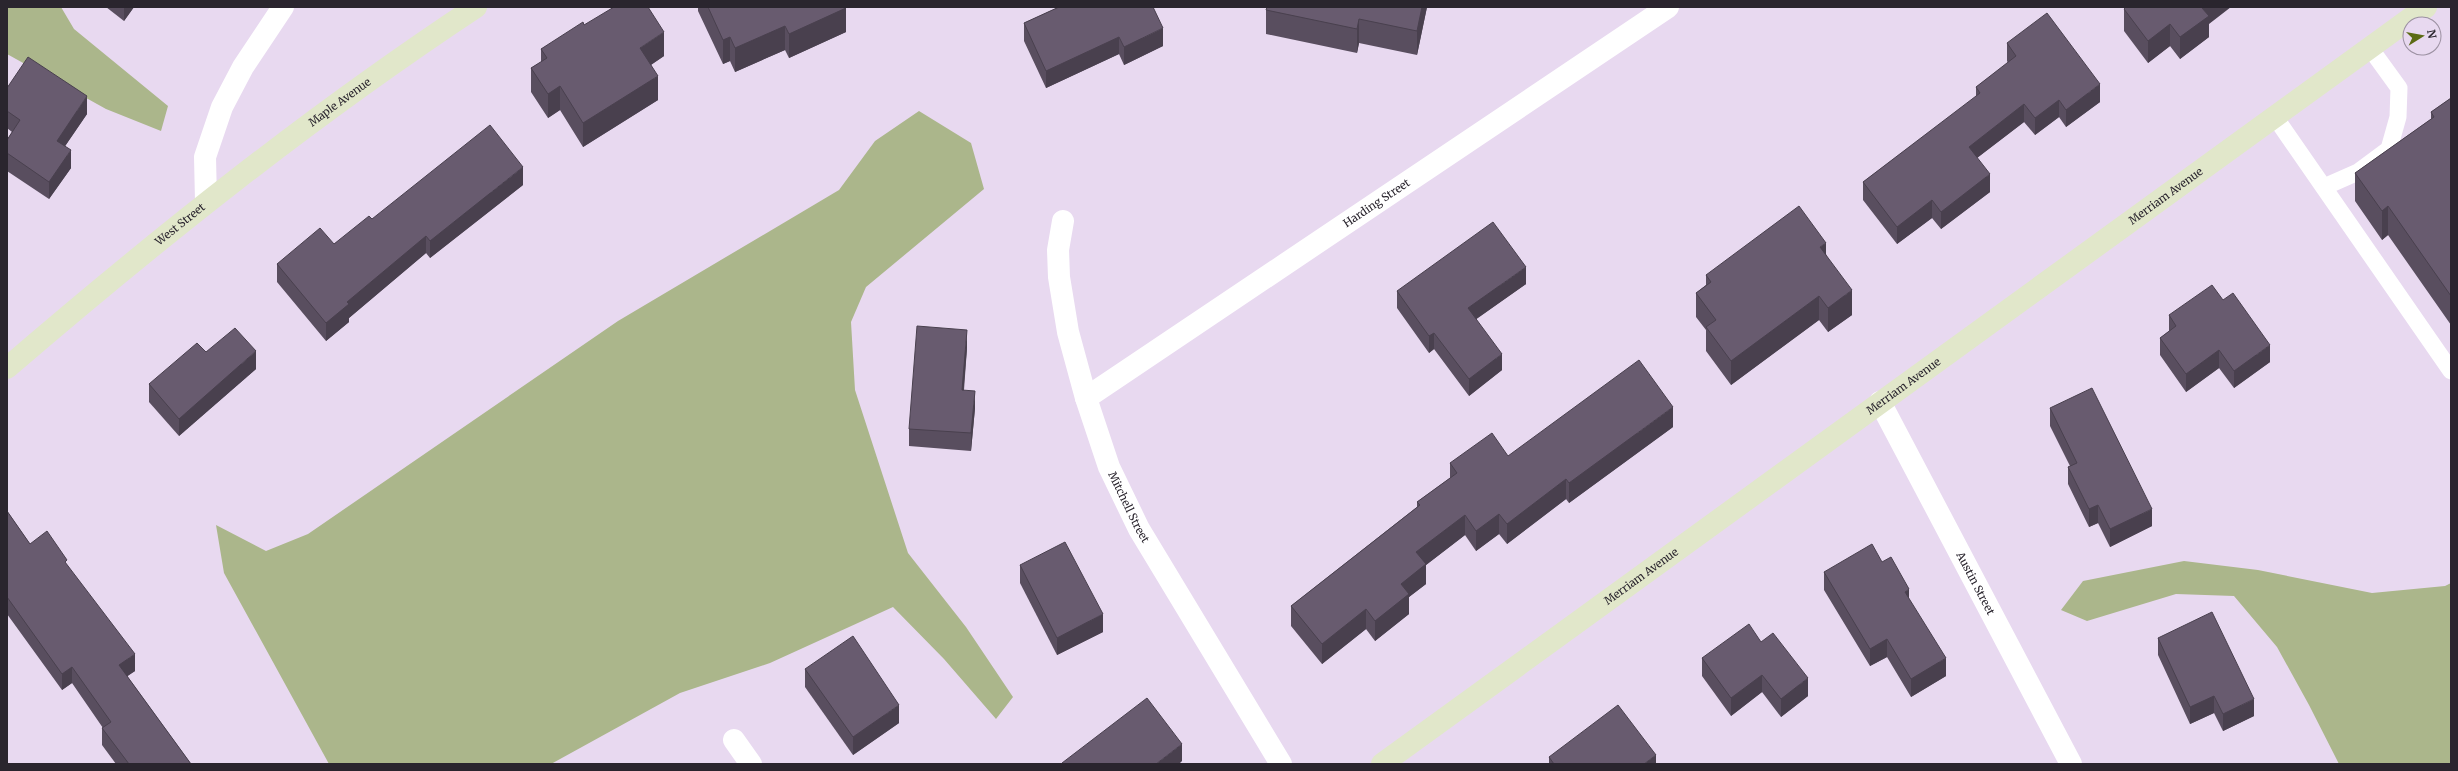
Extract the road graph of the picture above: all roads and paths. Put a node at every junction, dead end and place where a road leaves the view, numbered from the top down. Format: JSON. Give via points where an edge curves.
{"nodes":[{"id":1,"x":283,"y":7,"type":"edge"},
{"id":2,"x":476,"y":7,"type":"edge"},
{"id":3,"x":1668,"y":7,"type":"edge"},
{"id":4,"x":2426,"y":7,"type":"edge"},
{"id":5,"x":2370,"y":48,"type":"junction"},
{"id":6,"x":2275,"y":118,"type":"junction"},
{"id":7,"x":2324,"y":188,"type":"junction"},
{"id":8,"x":206,"y":201,"type":"junction"},
{"id":9,"x":1063,"y":221,"type":"dead end"},
{"id":10,"x":7,"y":368,"type":"edge"},
{"id":11,"x":2451,"y":371,"type":"edge"},
{"id":12,"x":1086,"y":398,"type":"junction"},
{"id":13,"x":1880,"y":402,"type":"junction"},
{"id":14,"x":734,"y":740,"type":"dead end"},
{"id":15,"x":751,"y":764,"type":"edge"},
{"id":16,"x":1281,"y":764,"type":"edge"},
{"id":17,"x":1382,"y":764,"type":"edge"},
{"id":18,"x":2071,"y":764,"type":"edge"}],
"edges":[{"from":1,"to":8,"type":"street","name":"West Street","via":[[242,67],[222,107],[205,157]]},
{"from":2,"to":8,"type":"street","name":"Maple Avenue","via":[[388,66]]},
{"from":3,"to":12,"type":"street","name":"Harding Street"},
{"from":4,"to":5,"type":"street","name":"Merriam Avenue"},
{"from":5,"to":6,"type":"street","name":"Merriam Avenue"},
{"from":5,"to":7,"type":"lane","via":[[2399,88],[2398,117],[2389,149],[2358,172]]},
{"from":6,"to":7,"type":"lane"},
{"from":6,"to":13,"type":"street","name":"Merriam Avenue"},
{"from":7,"to":11,"type":"lane"},
{"from":8,"to":10,"type":"street","name":"West Street"},
{"from":9,"to":12,"type":"street","name":"Mitchell Street","via":[[1058,250],[1059,277],[1068,332]]},
{"from":12,"to":16,"type":"street","name":"Mitchell Street","via":[[1108,467],[1139,529]]},
{"from":13,"to":17,"type":"street","name":"Merriam Avenue"},
{"from":13,"to":18,"type":"street","name":"Austin Street"},
{"from":14,"to":15,"type":"street"}]}
